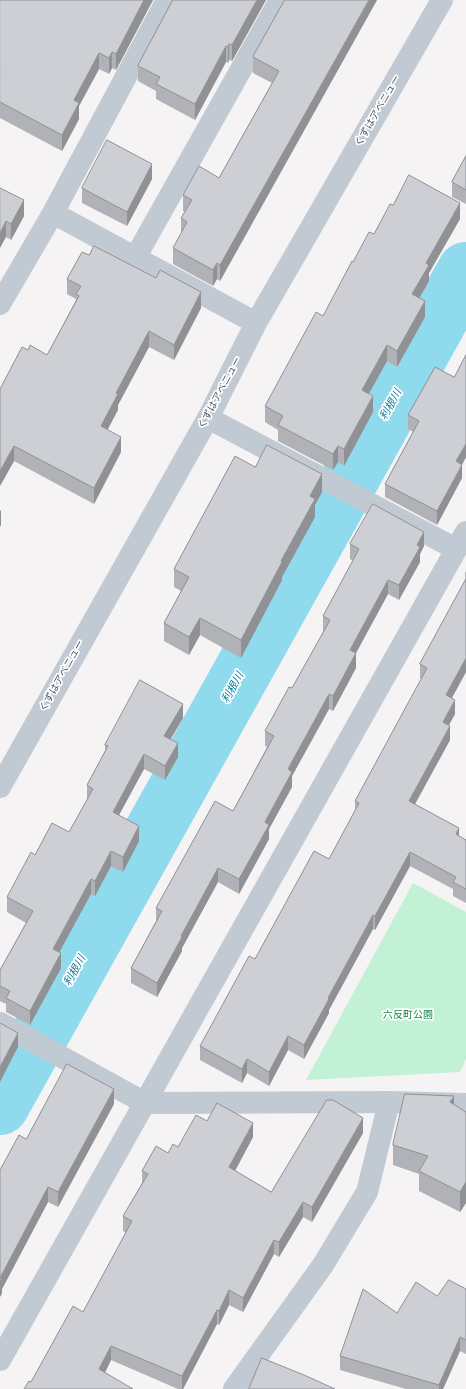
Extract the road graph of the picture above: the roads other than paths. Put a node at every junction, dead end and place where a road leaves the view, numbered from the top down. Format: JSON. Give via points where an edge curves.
{"nodes":[{"id":1,"x":167,"y":0,"type":"edge"},
{"id":2,"x":280,"y":0,"type":"edge"},
{"id":3,"x":442,"y":0,"type":"edge"},
{"id":4,"x":53,"y":212,"type":"junction"},
{"id":5,"x":135,"y":258,"type":"junction"},
{"id":6,"x":0,"y":304,"type":"edge"},
{"id":7,"x":256,"y":323,"type":"junction"},
{"id":8,"x":208,"y":418,"type":"junction"},
{"id":9,"x":461,"y":541,"type":"edge"},
{"id":10,"x":0,"y":787,"type":"edge"},
{"id":11,"x":0,"y":1023,"type":"edge"},
{"id":12,"x":389,"y":1102,"type":"junction"},
{"id":13,"x":145,"y":1103,"type":"junction"},
{"id":14,"x":466,"y":1104,"type":"edge"},
{"id":15,"x":0,"y":1360,"type":"edge"},
{"id":16,"x":234,"y":1389,"type":"edge"}],
"edges":[{"from":1,"to":4,"type":"street"},
{"from":2,"to":5,"type":"street"},
{"from":3,"to":7,"type":"street","name":"くずはアベニュー"},
{"from":4,"to":5,"type":"street"},
{"from":4,"to":6,"type":"street"},
{"from":5,"to":7,"type":"street"},
{"from":7,"to":8,"type":"street","name":"くずはアベニュー"},
{"from":8,"to":9,"type":"street"},
{"from":8,"to":10,"type":"street","name":"くずはアベニュー"},
{"from":9,"to":13,"type":"street"},
{"from":11,"to":13,"type":"street"},
{"from":12,"to":13,"type":"street"},
{"from":12,"to":14,"type":"street"},
{"from":12,"to":16,"type":"street","via":[[367,1192],[322,1265]]},
{"from":13,"to":15,"type":"street"}]}
